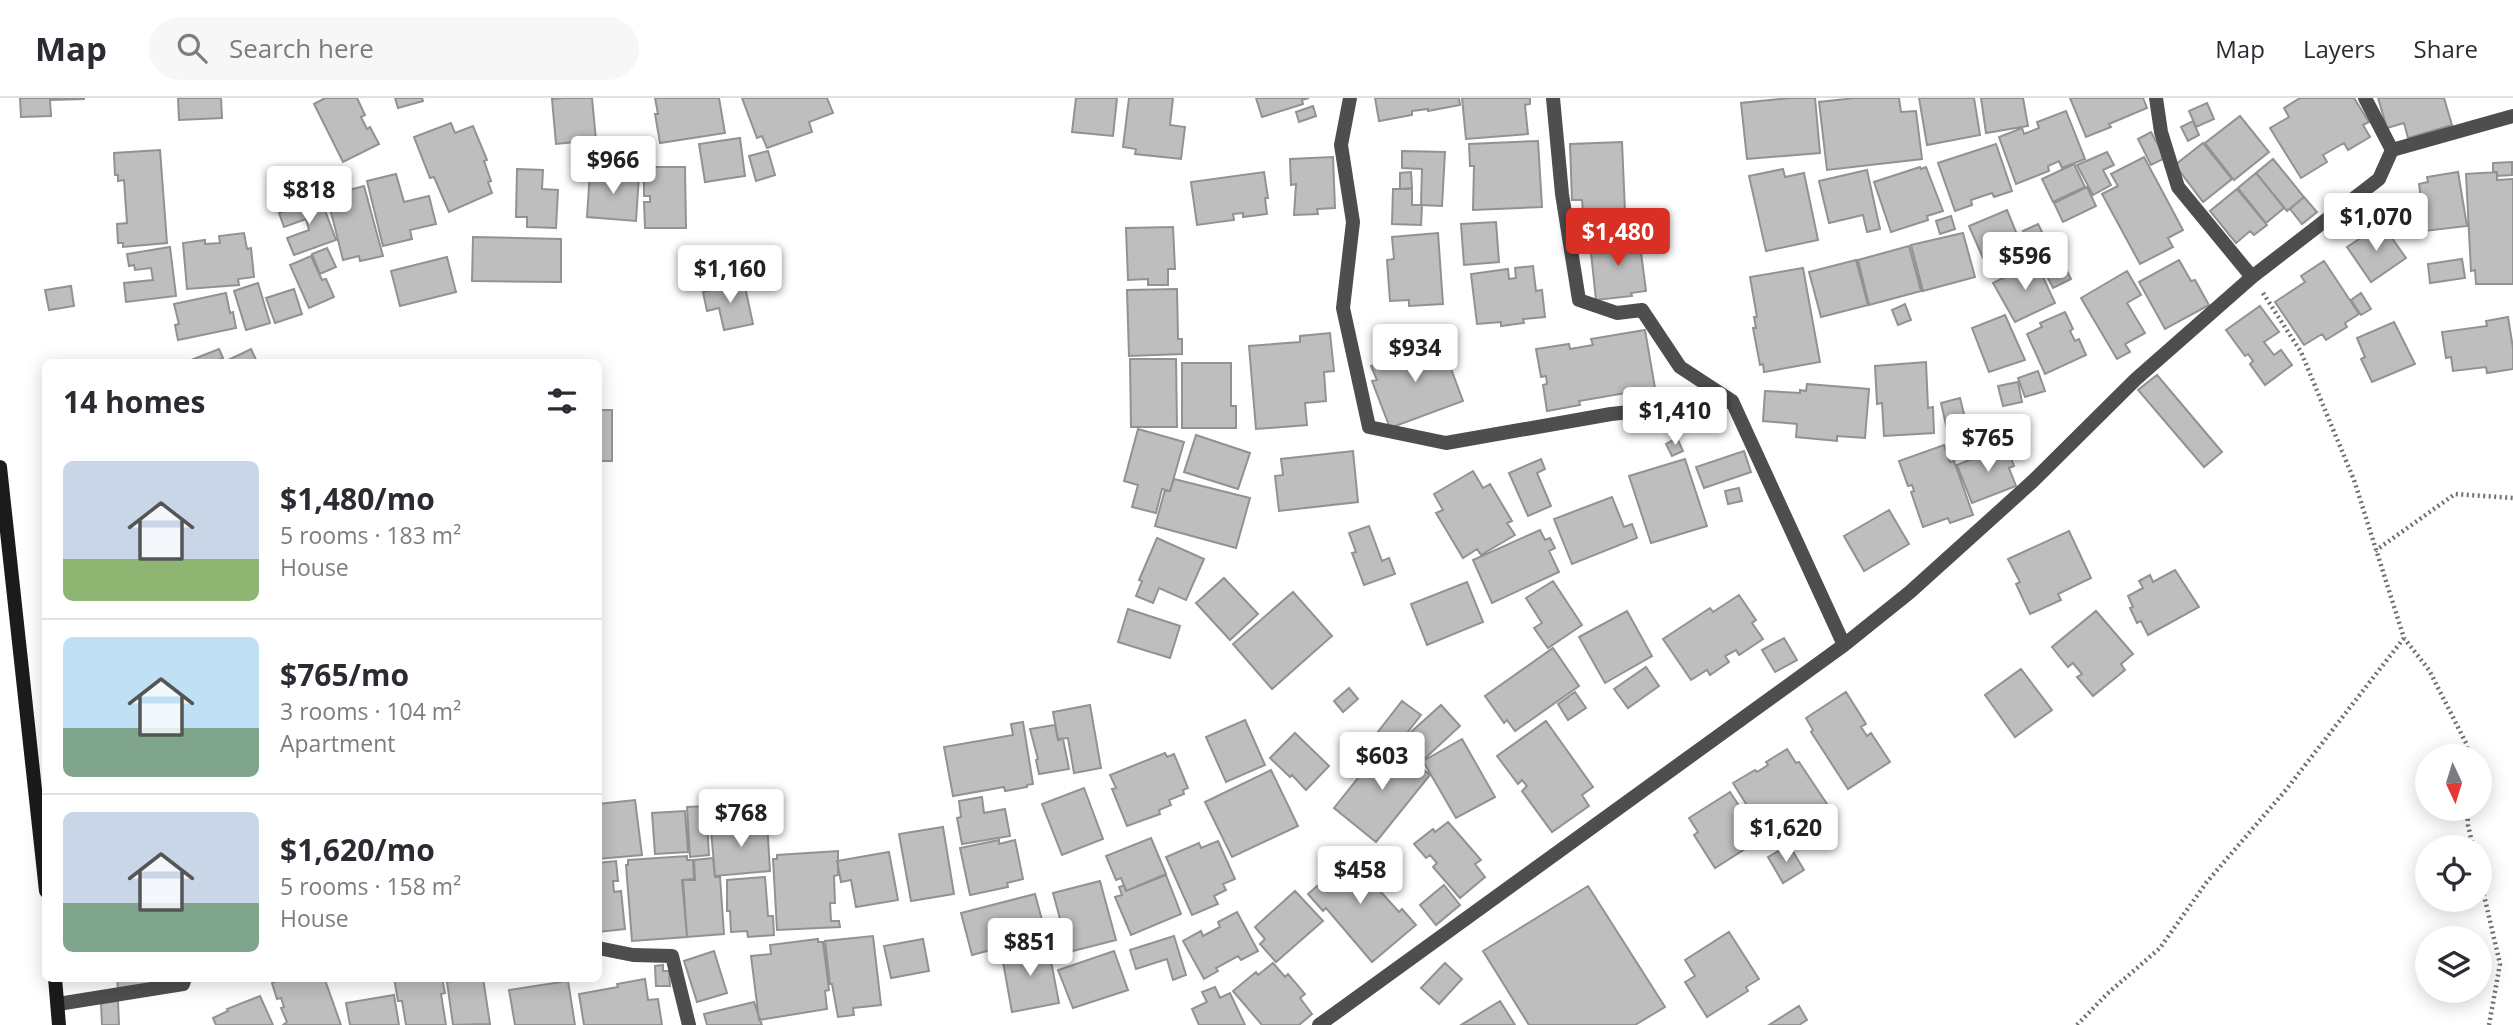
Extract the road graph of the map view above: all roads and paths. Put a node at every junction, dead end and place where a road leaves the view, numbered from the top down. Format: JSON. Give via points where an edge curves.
{"nodes":[{"id":1,"x":1350,"y":98,"type":"edge"},
{"id":2,"x":1553,"y":98,"type":"edge"},
{"id":3,"x":2156,"y":98,"type":"edge"},
{"id":4,"x":2365,"y":98,"type":"edge"},
{"id":5,"x":2513,"y":116,"type":"edge"},
{"id":6,"x":2392,"y":149,"type":"junction"},
{"id":7,"x":2252,"y":276,"type":"junction"},
{"id":8,"x":1732,"y":401,"type":"junction"},
{"id":9,"x":0,"y":467,"type":"edge"},
{"id":10,"x":2513,"y":498,"type":"edge"},
{"id":11,"x":2375,"y":551,"type":"junction"},
{"id":12,"x":2404,"y":638,"type":"junction"},
{"id":13,"x":1844,"y":645,"type":"junction"},
{"id":14,"x":2466,"y":744,"type":"edge"},
{"id":15,"x":42,"y":854,"type":"edge"},
{"id":16,"x":2488,"y":912,"type":"edge"},
{"id":17,"x":602,"y":949,"type":"edge"},
{"id":18,"x":55,"y":982,"type":"edge"},
{"id":19,"x":184,"y":982,"type":"edge"},
{"id":20,"x":58,"y":1004,"type":"junction"},
{"id":21,"x":59,"y":1025,"type":"edge"},
{"id":22,"x":689,"y":1025,"type":"edge"},
{"id":23,"x":1319,"y":1025,"type":"edge"},
{"id":24,"x":2077,"y":1025,"type":"edge"},
{"id":25,"x":2489,"y":1025,"type":"edge"}],
"edges":[{"from":1,"to":8,"type":"street","via":[[1341,145],[1353,222],[1343,308],[1368,427],[1446,443],[1611,414]]},
{"from":2,"to":8,"type":"street","via":[[1579,300],[1617,313],[1642,310],[1679,367]]},
{"from":3,"to":7,"type":"street","via":[[2178,187]]},
{"from":4,"to":6,"type":"street"},
{"from":5,"to":6,"type":"street"},
{"from":6,"to":7,"type":"street","via":[[2379,179]]},
{"from":7,"to":11,"type":"path","via":[[2301,352],[2354,480]]},
{"from":7,"to":13,"type":"street","via":[[2136,379],[2032,482]]},
{"from":8,"to":13,"type":"street"},
{"from":9,"to":15,"type":"street"},
{"from":10,"to":11,"type":"path","via":[[2455,494]]},
{"from":11,"to":12,"type":"path"},
{"from":12,"to":14,"type":"path","via":[[2429,670]]},
{"from":12,"to":24,"type":"path","via":[[2285,791],[2206,883],[2160,948]]},
{"from":13,"to":23,"type":"street"},
{"from":16,"to":25,"type":"path","via":[[2500,964]]},
{"from":17,"to":22,"type":"street","via":[[672,956]]},
{"from":18,"to":20,"type":"street"},
{"from":19,"to":20,"type":"street"},
{"from":20,"to":21,"type":"street"}]}
